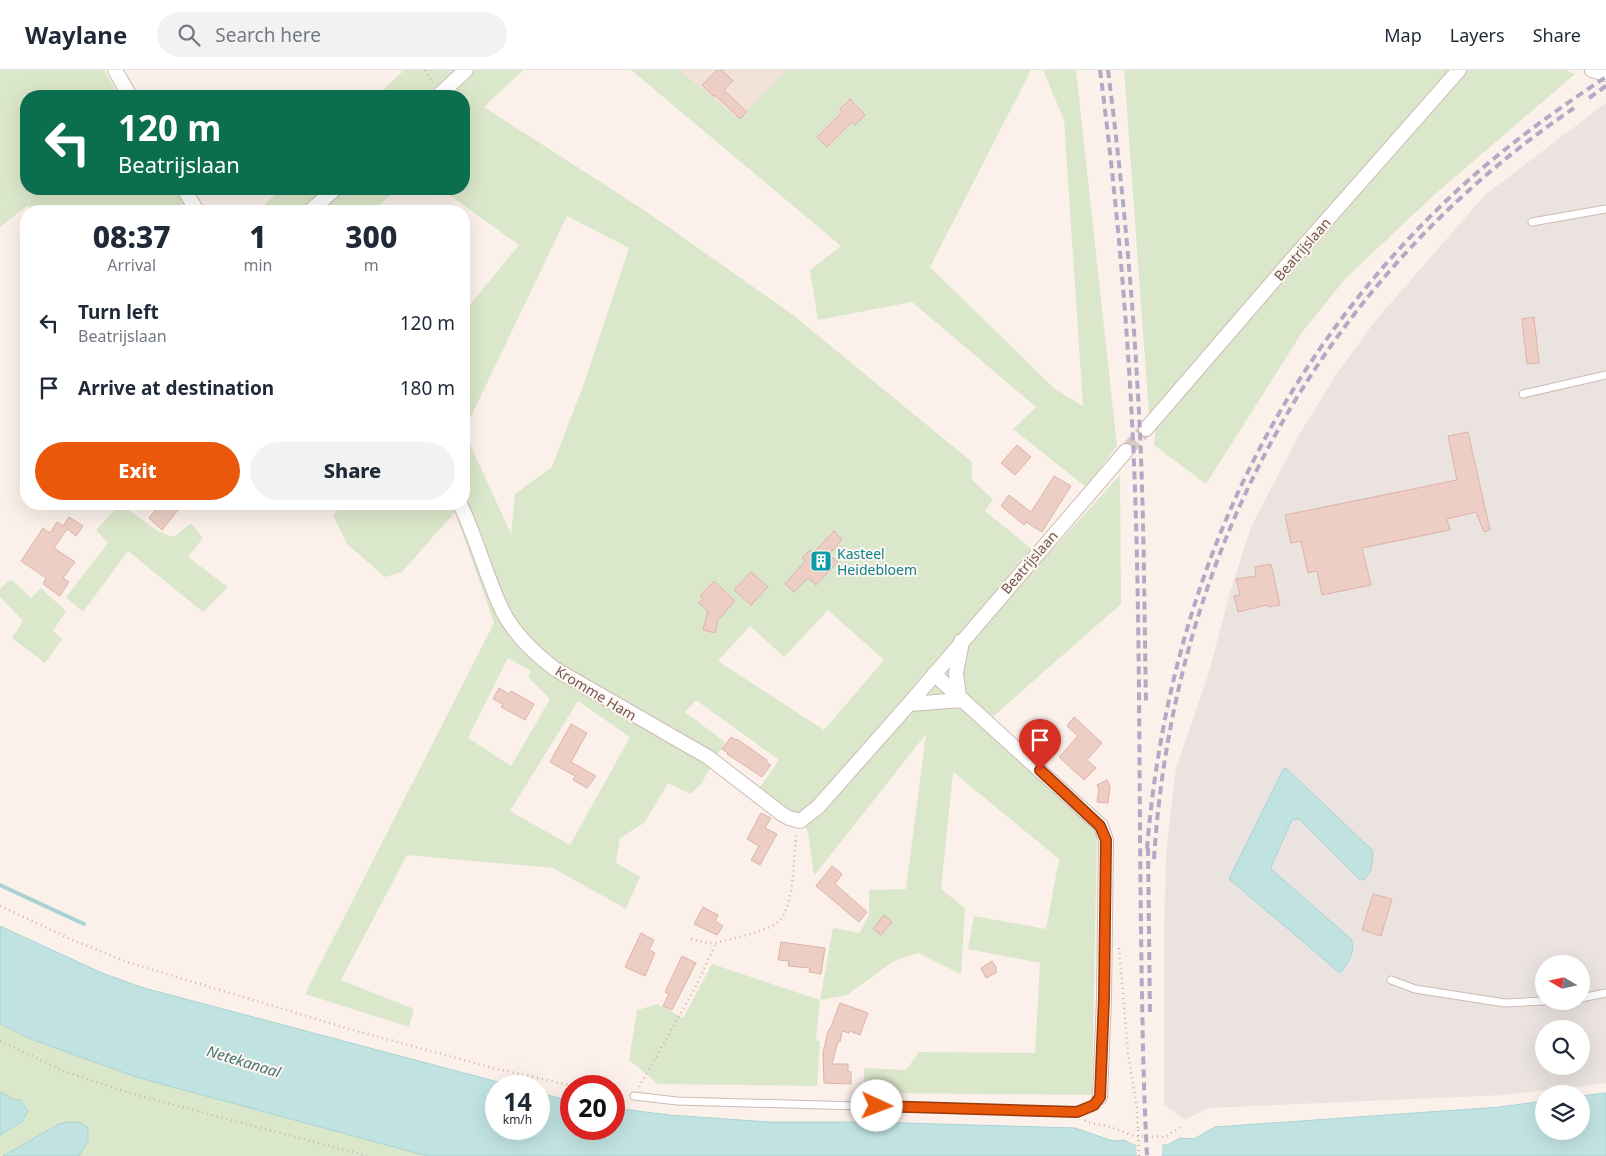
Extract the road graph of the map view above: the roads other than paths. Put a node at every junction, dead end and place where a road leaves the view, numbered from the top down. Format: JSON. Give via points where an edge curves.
{"nodes":[{"id":1,"x":115,"y":70,"type":"edge"},
{"id":2,"x":466,"y":70,"type":"edge"},
{"id":3,"x":1459,"y":70,"type":"edge"},
{"id":4,"x":1592,"y":70,"type":"edge"},
{"id":5,"x":1606,"y":74,"type":"edge"},
{"id":6,"x":127,"y":90,"type":"edge"},
{"id":7,"x":444,"y":90,"type":"edge"},
{"id":8,"x":328,"y":195,"type":"edge"},
{"id":9,"x":317,"y":205,"type":"edge"},
{"id":10,"x":1606,"y":209,"type":"edge"},
{"id":11,"x":1532,"y":222,"type":"dead end"},
{"id":12,"x":1606,"y":375,"type":"edge"},
{"id":13,"x":1523,"y":394,"type":"dead end"},
{"id":14,"x":1146,"y":429,"type":"tunnel mouth"},
{"id":15,"x":1126,"y":451,"type":"tunnel mouth"},
{"id":16,"x":463,"y":510,"type":"edge"},
{"id":17,"x":961,"y":641,"type":"junction"},
{"id":18,"x":934,"y":674,"type":"junction"},
{"id":19,"x":961,"y":699,"type":"junction"},
{"id":20,"x":909,"y":704,"type":"junction"},
{"id":21,"x":800,"y":821,"type":"joint"},
{"id":22,"x":1391,"y":980,"type":"dead end"},
{"id":23,"x":1606,"y":993,"type":"edge"},
{"id":24,"x":1590,"y":996,"type":"edge"},
{"id":25,"x":1535,"y":1001,"type":"edge"},
{"id":26,"x":634,"y":1096,"type":"road end"},
{"id":27,"x":1100,"y":1097,"type":"joint"}],
"edges":[{"from":1,"to":6,"type":"street"},
{"from":2,"to":7,"type":"street"},
{"from":3,"to":14,"type":"street","name":"Beatrijslaan"},
{"from":4,"to":5,"type":"street"},
{"from":8,"to":9,"type":"street"},
{"from":10,"to":11,"type":"lane"},
{"from":12,"to":13,"type":"lane"},
{"from":15,"to":17,"type":"street","name":"Beatrijslaan"},
{"from":16,"to":21,"type":"street","name":"Kromme Ham","via":[[504,613],[536,655],[554,669],[708,757],[782,814]]},
{"from":17,"to":18,"type":"street","name":"Beatrijslaan"},
{"from":17,"to":19,"type":"street","via":[[956,673]]},
{"from":18,"to":19,"type":"street"},
{"from":18,"to":20,"type":"street","name":"Beatrijslaan"},
{"from":19,"to":20,"type":"street"},
{"from":19,"to":27,"type":"street","via":[[1104,833]]},
{"from":20,"to":21,"type":"street","name":"Beatrijslaan","via":[[818,807]]},
{"from":22,"to":25,"type":"lane","via":[[1415,989],[1505,1003]]},
{"from":23,"to":24,"type":"lane"},
{"from":26,"to":27,"type":"lane","via":[[687,1101],[1077,1112],[1094,1105]]}]}
